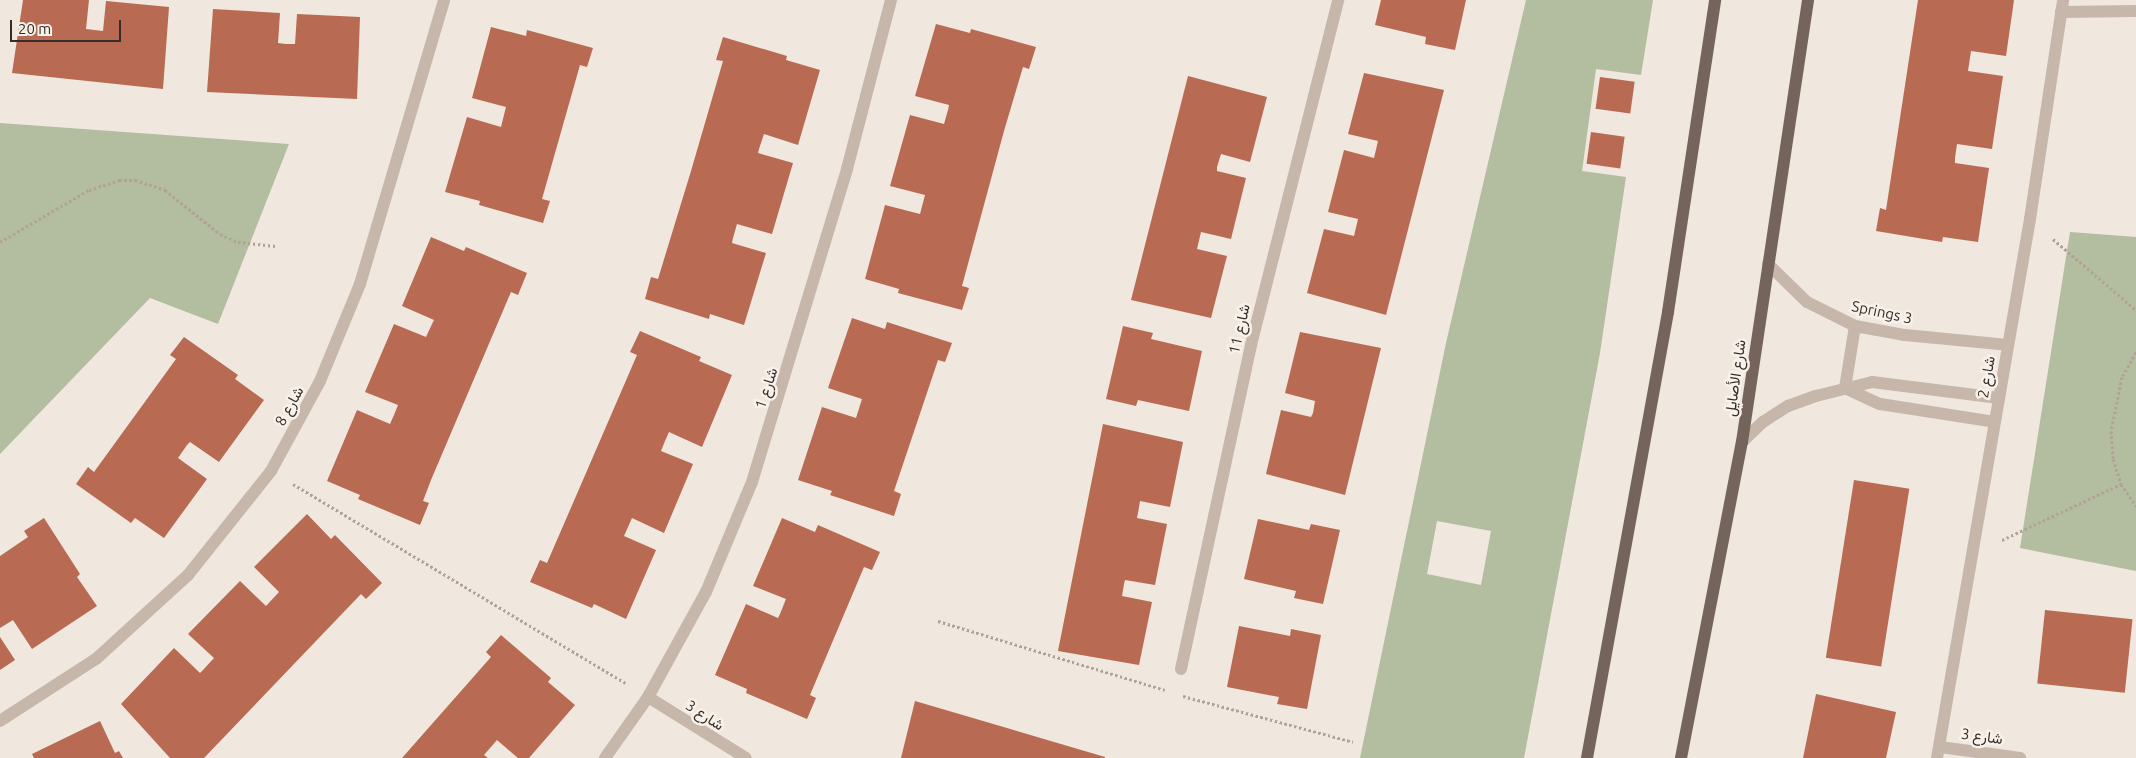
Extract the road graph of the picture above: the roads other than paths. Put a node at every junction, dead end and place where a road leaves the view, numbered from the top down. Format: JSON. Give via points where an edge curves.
{"nodes":[{"id":1,"x":444,"y":0,"type":"edge"},
{"id":2,"x":891,"y":0,"type":"edge"},
{"id":3,"x":1338,"y":0,"type":"edge"},
{"id":4,"x":1715,"y":0,"type":"edge"},
{"id":5,"x":1808,"y":0,"type":"edge"},
{"id":6,"x":2062,"y":6,"type":"edge"},
{"id":7,"x":2136,"y":11,"type":"edge"},
{"id":8,"x":1768,"y":264,"type":"junction"},
{"id":9,"x":1855,"y":326,"type":"junction"},
{"id":10,"x":2008,"y":345,"type":"junction"},
{"id":11,"x":1844,"y":388,"type":"junction"},
{"id":12,"x":1999,"y":398,"type":"junction"},
{"id":13,"x":1995,"y":422,"type":"junction"},
{"id":14,"x":1742,"y":442,"type":"junction"},
{"id":15,"x":1181,"y":669,"type":"dead end"},
{"id":16,"x":648,"y":697,"type":"junction"},
{"id":17,"x":0,"y":721,"type":"edge"},
{"id":18,"x":1939,"y":752,"type":"edge"},
{"id":19,"x":605,"y":758,"type":"edge"},
{"id":20,"x":746,"y":758,"type":"edge"},
{"id":21,"x":1587,"y":758,"type":"edge"},
{"id":22,"x":1681,"y":758,"type":"edge"},
{"id":23,"x":2020,"y":758,"type":"edge"}],
"edges":[{"from":1,"to":17,"type":"street","name":"شارع 8","via":[[360,284],[320,381],[271,471],[188,575],[103,653]]},
{"from":2,"to":16,"type":"street","name":"شارع 1","via":[[847,169],[752,482],[706,592]]},
{"from":3,"to":15,"type":"street","name":"شارع 11","via":[[1251,345]]},
{"from":4,"to":21,"type":"main road","via":[[1668,312]]},
{"from":5,"to":8,"type":"main road","name":"شارع الأصايل"},
{"from":6,"to":7,"type":"street"},
{"from":6,"to":10,"type":"street","name":"شارع 2"},
{"from":8,"to":9,"type":"street","name":"Springs 3","via":[[1807,302]]},
{"from":8,"to":14,"type":"main road","name":"شارع الأصايل"},
{"from":9,"to":10,"type":"street","name":"Springs 3","via":[[1905,335]]},
{"from":9,"to":11,"type":"street"},
{"from":10,"to":12,"type":"street","name":"شارع 2"},
{"from":11,"to":12,"type":"street","via":[[1872,382],[1896,383]]},
{"from":11,"to":13,"type":"street","via":[[1880,404]]},
{"from":11,"to":14,"type":"street","via":[[1788,406],[1763,422]]},
{"from":12,"to":13,"type":"street","name":"شارع 2"},
{"from":13,"to":18,"type":"street","name":"شارع 2"},
{"from":14,"to":22,"type":"main road","name":"شارع الأصايل"},
{"from":16,"to":19,"type":"street","name":"شارع 1"},
{"from":16,"to":20,"type":"street","name":"شارع 3"},
{"from":18,"to":23,"type":"street","name":"شارع 3"}]}
